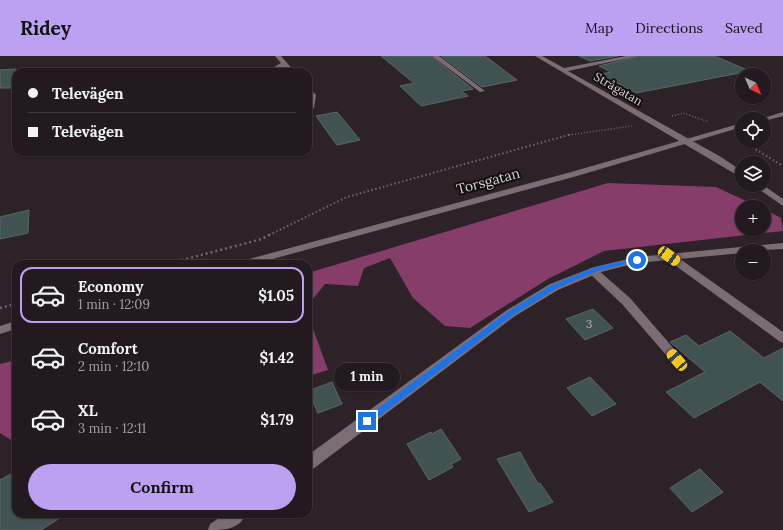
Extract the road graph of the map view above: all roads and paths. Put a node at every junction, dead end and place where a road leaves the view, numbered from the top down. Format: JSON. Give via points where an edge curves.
{"nodes":[{"id":1,"x":278,"y":56,"type":"edge"},
{"id":2,"x":435,"y":56,"type":"edge"},
{"id":3,"x":538,"y":56,"type":"edge"},
{"id":4,"x":631,"y":56,"type":"edge"},
{"id":5,"x":286,"y":64,"type":"junction"},
{"id":6,"x":278,"y":68,"type":"edge"},
{"id":7,"x":289,"y":68,"type":"edge"},
{"id":8,"x":563,"y":70,"type":"junction"},
{"id":9,"x":482,"y":91,"type":"dead end"},
{"id":10,"x":783,"y":114,"type":"edge"},
{"id":11,"x":771,"y":117,"type":"edge"},
{"id":12,"x":652,"y":121,"type":"junction"},
{"id":13,"x":735,"y":127,"type":"edge"},
{"id":14,"x":724,"y":130,"type":"junction"},
{"id":15,"x":735,"y":137,"type":"edge"},
{"id":16,"x":686,"y":141,"type":"junction"},
{"id":17,"x":753,"y":148,"type":"edge"},
{"id":18,"x":783,"y":166,"type":"edge"},
{"id":19,"x":735,"y":171,"type":"edge"},
{"id":20,"x":766,"y":192,"type":"edge"},
{"id":21,"x":783,"y":203,"type":"edge"},
{"id":22,"x":783,"y":246,"type":"edge"},
{"id":23,"x":669,"y":256,"type":"junction"},
{"id":24,"x":181,"y":260,"type":"edge"},
{"id":25,"x":257,"y":260,"type":"edge"},
{"id":26,"x":593,"y":271,"type":"junction"},
{"id":27,"x":12,"y":305,"type":"edge"},
{"id":28,"x":0,"y":308,"type":"edge"},
{"id":29,"x":12,"y":326,"type":"edge"},
{"id":30,"x":0,"y":330,"type":"edge"},
{"id":31,"x":783,"y":338,"type":"edge"},
{"id":32,"x":677,"y":360,"type":"dead end"},
{"id":33,"x":312,"y":461,"type":"edge"},
{"id":34,"x":232,"y":518,"type":"edge"},
{"id":35,"x":216,"y":530,"type":"edge"}],
"edges":[{"from":1,"to":5,"type":"street"},
{"from":2,"to":9,"type":"street"},
{"from":3,"to":8,"type":"street","name":"Strågatan"},
{"from":4,"to":8,"type":"street"},
{"from":5,"to":6,"type":"street"},
{"from":5,"to":7,"type":"street"},
{"from":8,"to":12,"type":"street","name":"Strågatan"},
{"from":10,"to":11,"type":"street"},
{"from":12,"to":14,"type":"path","via":[[683,113]]},
{"from":12,"to":16,"type":"street","name":"Strågatan"},
{"from":12,"to":24,"type":"path","via":[[637,126],[575,133],[347,197],[262,239]]},
{"from":13,"to":14,"type":"street","name":"Torsgatan"},
{"from":14,"to":15,"type":"path"},
{"from":14,"to":16,"type":"street","name":"Torsgatan"},
{"from":16,"to":19,"type":"street","name":"Strågatan"},
{"from":16,"to":25,"type":"street","name":"Torsgatan"},
{"from":17,"to":18,"type":"path"},
{"from":20,"to":21,"type":"street"},
{"from":22,"to":23,"type":"street"},
{"from":23,"to":26,"type":"street","via":[[637,260]]},
{"from":23,"to":31,"type":"street"},
{"from":26,"to":32,"type":"street","via":[[626,301]]},
{"from":26,"to":33,"type":"street","via":[[554,287],[511,313]]},
{"from":27,"to":28,"type":"path"},
{"from":29,"to":30,"type":"street"},
{"from":34,"to":35,"type":"street"}]}
